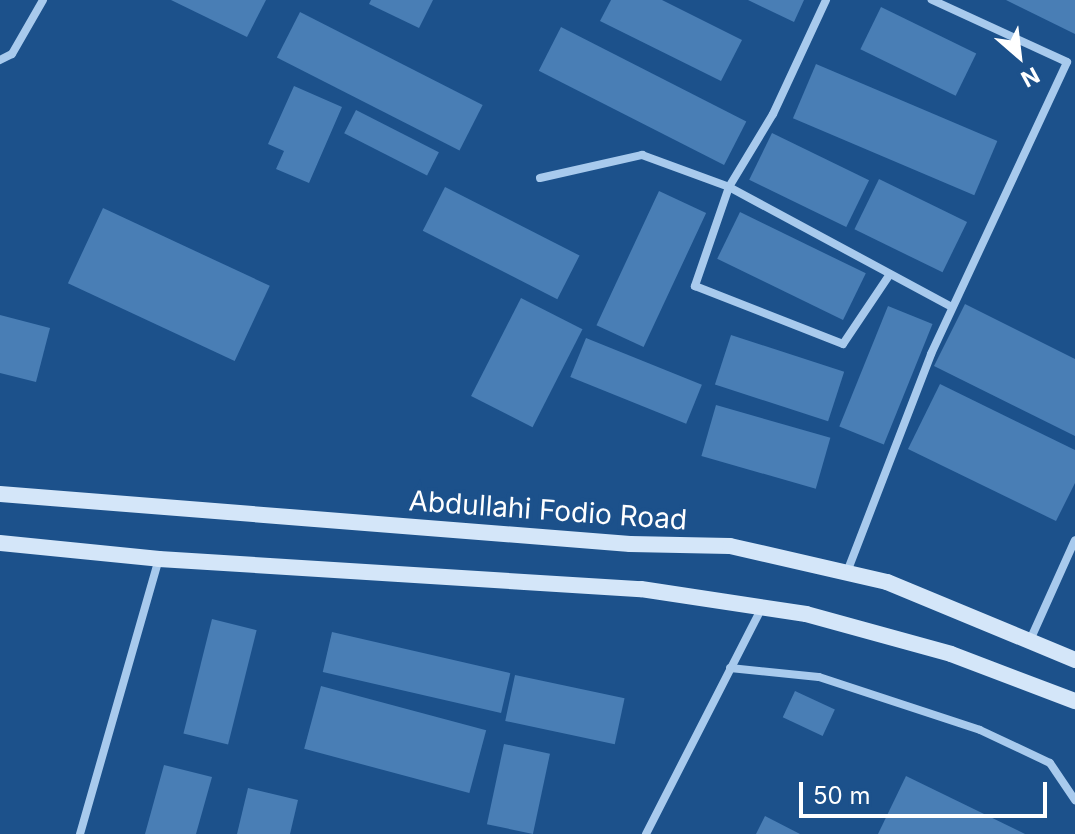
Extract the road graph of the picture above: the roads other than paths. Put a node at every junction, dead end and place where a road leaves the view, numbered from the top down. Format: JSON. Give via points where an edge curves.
{"nodes":[{"id":1,"x":43,"y":0,"type":"edge"},
{"id":2,"x":826,"y":0,"type":"edge"},
{"id":3,"x":932,"y":0,"type":"edge"},
{"id":4,"x":0,"y":60,"type":"edge"},
{"id":5,"x":540,"y":178,"type":"dead end"},
{"id":6,"x":729,"y":187,"type":"junction"},
{"id":7,"x":890,"y":274,"type":"junction"},
{"id":8,"x":952,"y":307,"type":"junction"},
{"id":9,"x":0,"y":494,"type":"edge"},
{"id":10,"x":1075,"y":540,"type":"edge"},
{"id":11,"x":0,"y":543,"type":"edge"},
{"id":12,"x":159,"y":559,"type":"junction"},
{"id":13,"x":847,"y":572,"type":"junction"},
{"id":14,"x":761,"y":609,"type":"junction"},
{"id":15,"x":1031,"y":638,"type":"junction"},
{"id":16,"x":1075,"y":660,"type":"edge"},
{"id":17,"x":730,"y":668,"type":"junction"},
{"id":18,"x":1075,"y":701,"type":"edge"},
{"id":19,"x":1075,"y":800,"type":"edge"},
{"id":20,"x":80,"y":834,"type":"edge"},
{"id":21,"x":646,"y":834,"type":"edge"}],
"edges":[{"from":1,"to":4,"type":"street","via":[[12,54]]},
{"from":2,"to":6,"type":"street","via":[[773,114]]},
{"from":3,"to":8,"type":"street","via":[[1067,62]]},
{"from":5,"to":6,"type":"street","via":[[642,155]]},
{"from":6,"to":7,"type":"street"},
{"from":6,"to":7,"type":"street","via":[[695,286],[843,344]]},
{"from":7,"to":8,"type":"street"},
{"from":8,"to":13,"type":"street"},
{"from":9,"to":13,"type":"main road","name":"Abdullahi Fodio Road","via":[[630,544],[730,546]]},
{"from":10,"to":15,"type":"street"},
{"from":11,"to":12,"type":"main road"},
{"from":12,"to":14,"type":"main road","via":[[641,589]]},
{"from":12,"to":20,"type":"street"},
{"from":13,"to":15,"type":"main road","name":"Abdullahi Fodio Road","via":[[949,604]]},
{"from":14,"to":17,"type":"street"},
{"from":14,"to":18,"type":"main road","via":[[806,614],[951,654]]},
{"from":15,"to":16,"type":"main road","name":"Abdullahi Fodio Road"},
{"from":17,"to":19,"type":"street","via":[[819,677],[980,730],[1050,763]]},
{"from":17,"to":21,"type":"street"}]}
